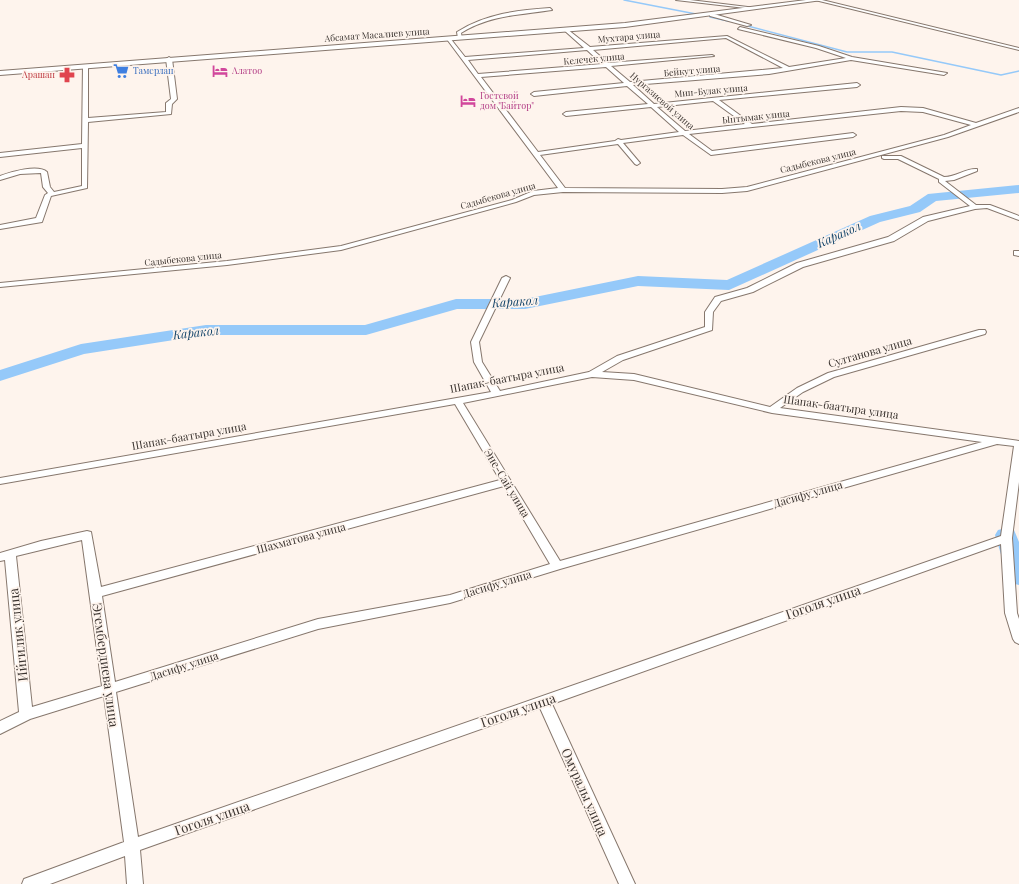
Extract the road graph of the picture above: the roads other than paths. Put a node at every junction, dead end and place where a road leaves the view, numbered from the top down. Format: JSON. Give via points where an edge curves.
{"nodes":[{"id":1,"x":678,"y":0,"type":"edge"},
{"id":2,"x":818,"y":0,"type":"edge"},
{"id":3,"x":754,"y":8,"type":"junction"},
{"id":4,"x":550,"y":9,"type":"dead end"},
{"id":5,"x":712,"y":15,"type":"junction"},
{"id":6,"x":740,"y":28,"type":"dead end"},
{"id":7,"x":567,"y":30,"type":"junction"},
{"id":8,"x":460,"y":38,"type":"junction"},
{"id":9,"x":448,"y":39,"type":"junction"},
{"id":10,"x":833,"y":47,"type":"dead end"},
{"id":11,"x":588,"y":49,"type":"junction"},
{"id":12,"x":1019,"y":49,"type":"edge"},
{"id":13,"x":712,"y":56,"type":"dead end"},
{"id":14,"x":464,"y":58,"type":"junction"},
{"id":15,"x":851,"y":58,"type":"junction"},
{"id":16,"x":169,"y":60,"type":"junction"},
{"id":17,"x":85,"y":66,"type":"junction"},
{"id":18,"x":608,"y":66,"type":"junction"},
{"id":19,"x":788,"y":69,"type":"junction"},
{"id":20,"x":0,"y":73,"type":"edge"},
{"id":21,"x":944,"y":73,"type":"dead end"},
{"id":22,"x":478,"y":76,"type":"junction"},
{"id":23,"x":629,"y":84,"type":"junction"},
{"id":24,"x":858,"y":85,"type":"dead end"},
{"id":25,"x":534,"y":94,"type":"dead end"},
{"id":26,"x":715,"y":100,"type":"junction"},
{"id":27,"x":653,"y":105,"type":"junction"},
{"id":28,"x":1019,"y":110,"type":"edge"},
{"id":29,"x":566,"y":114,"type":"dead end"},
{"id":30,"x":86,"y":120,"type":"junction"},
{"id":31,"x":976,"y":125,"type":"junction"},
{"id":32,"x":751,"y":126,"type":"junction"},
{"id":33,"x":684,"y":133,"type":"junction"},
{"id":34,"x":854,"y":135,"type":"dead end"},
{"id":35,"x":618,"y":141,"type":"junction"},
{"id":36,"x":85,"y":146,"type":"junction"},
{"id":37,"x":894,"y":151,"type":"junction"},
{"id":38,"x":537,"y":154,"type":"junction"},
{"id":39,"x":0,"y":155,"type":"edge"},
{"id":40,"x":870,"y":157,"type":"junction"},
{"id":41,"x":899,"y":157,"type":"junction"},
{"id":42,"x":637,"y":163,"type":"dead end"},
{"id":43,"x":975,"y":170,"type":"dead end"},
{"id":44,"x":0,"y":178,"type":"edge"},
{"id":45,"x":943,"y":179,"type":"junction"},
{"id":46,"x":563,"y":190,"type":"junction"},
{"id":47,"x":52,"y":193,"type":"junction"},
{"id":48,"x":975,"y":207,"type":"junction"},
{"id":49,"x":1019,"y":218,"type":"edge"},
{"id":50,"x":0,"y":227,"type":"edge"},
{"id":51,"x":506,"y":278,"type":"dead end"},
{"id":52,"x":0,"y":285,"type":"edge"},
{"id":53,"x":982,"y":332,"type":"dead end"},
{"id":54,"x":592,"y":374,"type":"junction"},
{"id":55,"x":497,"y":394,"type":"junction"},
{"id":56,"x":457,"y":400,"type":"junction"},
{"id":57,"x":772,"y":410,"type":"junction"},
{"id":58,"x":996,"y":441,"type":"junction"},
{"id":59,"x":1019,"y":444,"type":"edge"},
{"id":60,"x":0,"y":481,"type":"edge"},
{"id":61,"x":506,"y":482,"type":"junction"},
{"id":62,"x":1006,"y":538,"type":"junction"},
{"id":63,"x":5,"y":556,"type":"edge"},
{"id":64,"x":557,"y":566,"type":"junction"},
{"id":65,"x":96,"y":593,"type":"junction"},
{"id":66,"x":1019,"y":639,"type":"edge"},
{"id":67,"x":109,"y":690,"type":"junction"},
{"id":68,"x":544,"y":701,"type":"junction"},
{"id":69,"x":26,"y":715,"type":"junction"},
{"id":70,"x":0,"y":728,"type":"edge"},
{"id":71,"x":132,"y":846,"type":"junction"},
{"id":72,"x":30,"y":884,"type":"edge"},
{"id":73,"x":135,"y":884,"type":"edge"},
{"id":74,"x":627,"y":884,"type":"edge"}],
"edges":[{"from":1,"to":3,"type":"street"},
{"from":2,"to":3,"type":"street","name":"Абсамат Масалиев улица"},
{"from":2,"to":12,"type":"street"},
{"from":3,"to":5,"type":"street","name":"Абсамат Масалиев улица"},
{"from":4,"to":8,"type":"street","via":[[521,12],[468,26],[458,33]]},
{"from":5,"to":7,"type":"street","name":"Абсамат Масалиев улица"},
{"from":5,"to":10,"type":"street"},
{"from":6,"to":15,"type":"street"},
{"from":7,"to":8,"type":"street","name":"Абсамат Масалиев улица"},
{"from":7,"to":11,"type":"street","name":"Нургазиевой улица"},
{"from":8,"to":9,"type":"street","name":"Абсамат Масалиев улица"},
{"from":9,"to":14,"type":"street"},
{"from":9,"to":16,"type":"street","name":"Абсамат Масалиев улица"},
{"from":11,"to":14,"type":"street","name":"Мухтара улица"},
{"from":11,"to":18,"type":"street","name":"Нургазиевой улица"},
{"from":11,"to":19,"type":"street","name":"Мухтара улица","via":[[727,37]]},
{"from":13,"to":18,"type":"street","name":"Келечек улица"},
{"from":14,"to":22,"type":"street"},
{"from":15,"to":19,"type":"street","name":"Бейкут улица"},
{"from":15,"to":21,"type":"street"},
{"from":16,"to":17,"type":"street","name":"Абсамат Масалиев улица"},
{"from":16,"to":30,"type":"street","via":[[174,99],[169,103],[169,112]]},
{"from":17,"to":20,"type":"street","name":"Абсамат Масалиев улица"},
{"from":17,"to":30,"type":"street"},
{"from":18,"to":22,"type":"street","name":"Келечек улица"},
{"from":18,"to":23,"type":"street","name":"Нургазиевой улица"},
{"from":19,"to":23,"type":"street","name":"Бейкут улица"},
{"from":22,"to":38,"type":"street"},
{"from":23,"to":25,"type":"street","name":"Бейкут улица"},
{"from":23,"to":27,"type":"street","name":"Нургазиевой улица"},
{"from":24,"to":26,"type":"street","name":"Мин-Булак улица"},
{"from":26,"to":27,"type":"street","name":"Мин-Булак улица"},
{"from":26,"to":32,"type":"street"},
{"from":27,"to":29,"type":"street","name":"Мин-Булак улица"},
{"from":27,"to":33,"type":"street","name":"Нургазиевой улица"},
{"from":28,"to":31,"type":"street","name":"Садыбекова улица"},
{"from":30,"to":36,"type":"street"},
{"from":31,"to":32,"type":"street","name":"Ынтымак улица","via":[[924,110],[901,109]]},
{"from":31,"to":37,"type":"street","name":"Садыбекова улица"},
{"from":32,"to":33,"type":"street","name":"Ынтымак улица"},
{"from":33,"to":34,"type":"street","name":"Нургазиевой улица","via":[[710,153]]},
{"from":33,"to":35,"type":"street","name":"Ынтымак улица"},
{"from":35,"to":38,"type":"street","name":"Ынтымак улица"},
{"from":35,"to":42,"type":"street"},
{"from":36,"to":39,"type":"street"},
{"from":36,"to":47,"type":"street","via":[[85,187]]},
{"from":37,"to":40,"type":"street","name":"Садыбекова улица"},
{"from":37,"to":41,"type":"street"},
{"from":38,"to":46,"type":"street"},
{"from":40,"to":41,"type":"street"},
{"from":40,"to":46,"type":"street","name":"Садыбекова улица","via":[[747,189]]},
{"from":41,"to":45,"type":"street"},
{"from":43,"to":45,"type":"street","via":[[952,179]]},
{"from":44,"to":47,"type":"street","via":[[19,172],[42,171]]},
{"from":45,"to":48,"type":"street","via":[[941,181]]},
{"from":46,"to":52,"type":"street","name":"Садыбекова улица","via":[[533,193],[514,201],[340,248],[227,263]]},
{"from":47,"to":50,"type":"street","via":[[46,197],[39,220]]},
{"from":48,"to":49,"type":"street","via":[[988,206]]},
{"from":48,"to":54,"type":"street","via":[[926,219],[891,240],[800,265],[750,290],[718,299],[708,312],[710,328],[620,358]]},
{"from":51,"to":55,"type":"street","via":[[475,342],[478,362]]},
{"from":53,"to":57,"type":"street","name":"Султанова улица","via":[[831,375],[788,396]]},
{"from":54,"to":55,"type":"street","name":"Шапак-баатыра улица"},
{"from":54,"to":57,"type":"street","name":"Шапак-баатыра улица","via":[[634,376]]},
{"from":55,"to":56,"type":"street","name":"Шапак-баатыра улица"},
{"from":56,"to":60,"type":"street","name":"Шапак-баатыра улица"},
{"from":56,"to":61,"type":"street","name":"Эне-Сай улица"},
{"from":57,"to":58,"type":"street","name":"Шапак-баатыра улица"},
{"from":58,"to":59,"type":"street","name":"Шапак-баатыра улица"},
{"from":58,"to":64,"type":"street","name":"Дасифу улица"},
{"from":59,"to":62,"type":"street"},
{"from":61,"to":64,"type":"street","name":"Эне-Сай улица"},
{"from":61,"to":65,"type":"street","name":"Шахматова улица"},
{"from":62,"to":66,"type":"street","via":[[1011,613]]},
{"from":62,"to":68,"type":"street","name":"Гоголя улица"},
{"from":63,"to":65,"type":"street","name":"Эгембердиева улица","via":[[87,535]]},
{"from":63,"to":69,"type":"street","name":"Ийгилик улица"},
{"from":64,"to":67,"type":"street","name":"Дасифу улица","via":[[450,599],[318,624]]},
{"from":65,"to":67,"type":"street","name":"Эгембердиева улица"},
{"from":67,"to":69,"type":"street","name":"Дасифу улица"},
{"from":67,"to":71,"type":"street","name":"Эгембердиева улица"},
{"from":68,"to":71,"type":"street","name":"Гоголя улица"},
{"from":68,"to":74,"type":"street","name":"Омуралы улица"},
{"from":69,"to":70,"type":"street","name":"Дасифу улица"},
{"from":71,"to":72,"type":"street","name":"Гоголя улица"},
{"from":71,"to":73,"type":"street","name":"Эгембердиева улица"}]}
